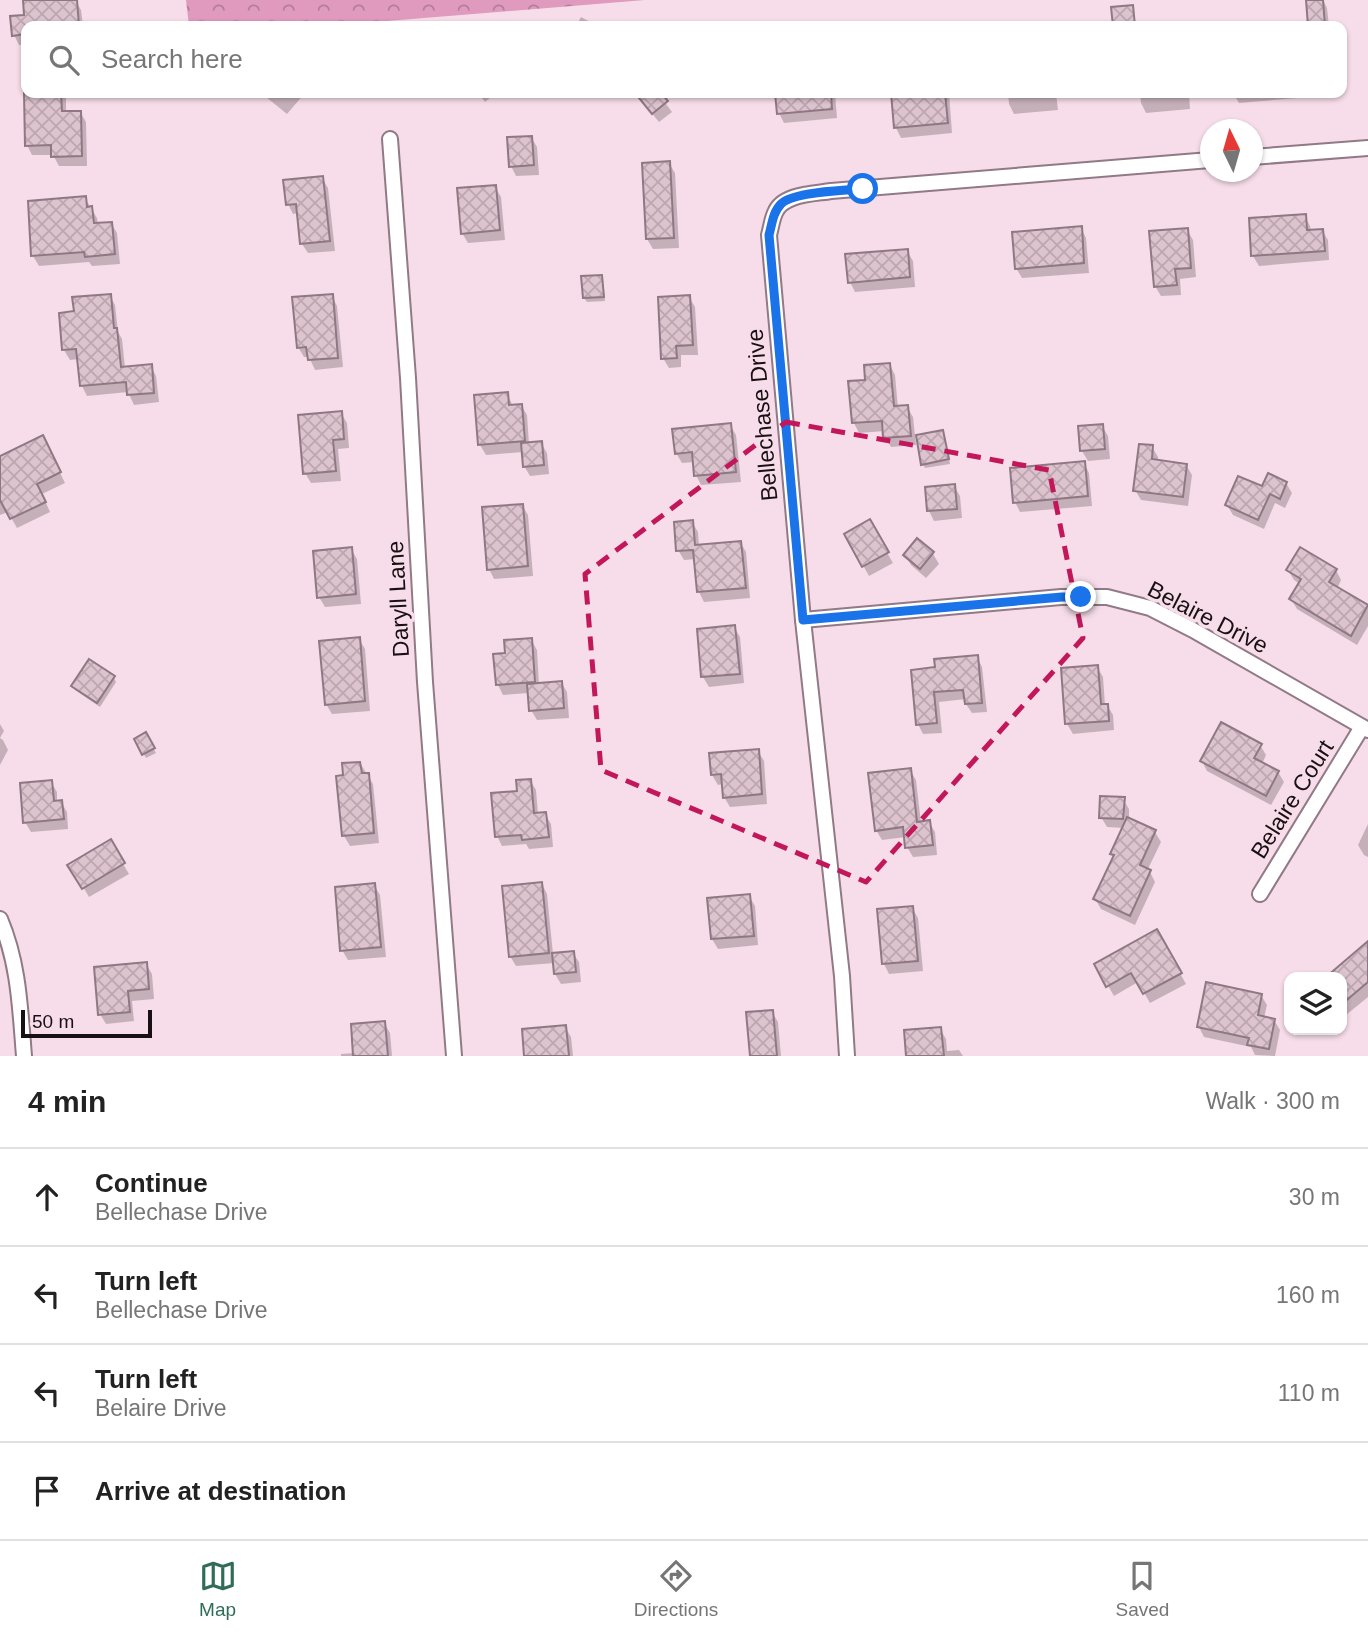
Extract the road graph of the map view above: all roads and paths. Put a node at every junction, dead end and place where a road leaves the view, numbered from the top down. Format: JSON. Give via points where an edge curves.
{"nodes":[{"id":1,"x":390,"y":139,"type":"dead end"},
{"id":2,"x":1368,"y":148,"type":"edge"},
{"id":3,"x":1263,"y":156,"type":"edge"},
{"id":4,"x":1200,"y":161,"type":"edge"},
{"id":5,"x":803,"y":620,"type":"junction"},
{"id":6,"x":1365,"y":729,"type":"edge"},
{"id":7,"x":1260,"y":894,"type":"dead end"},
{"id":8,"x":0,"y":919,"type":"edge"},
{"id":9,"x":24,"y":1056,"type":"edge"},
{"id":10,"x":454,"y":1056,"type":"edge"},
{"id":11,"x":847,"y":1056,"type":"edge"}],
"edges":[{"from":1,"to":10,"type":"street","name":"Daryll Lane"},
{"from":2,"to":3,"type":"street"},
{"from":4,"to":5,"type":"street","name":"Bellechase Drive","via":[[831,191],[783,201],[775,211],[769,235]]},
{"from":5,"to":6,"type":"street","name":"Belaire Drive","via":[[1107,597],[1150,608]]},
{"from":5,"to":11,"type":"street","name":"Bellechase Drive"},
{"from":6,"to":7,"type":"street","name":"Belaire Court"},
{"from":8,"to":9,"type":"street","via":[[18,978]]}]}
